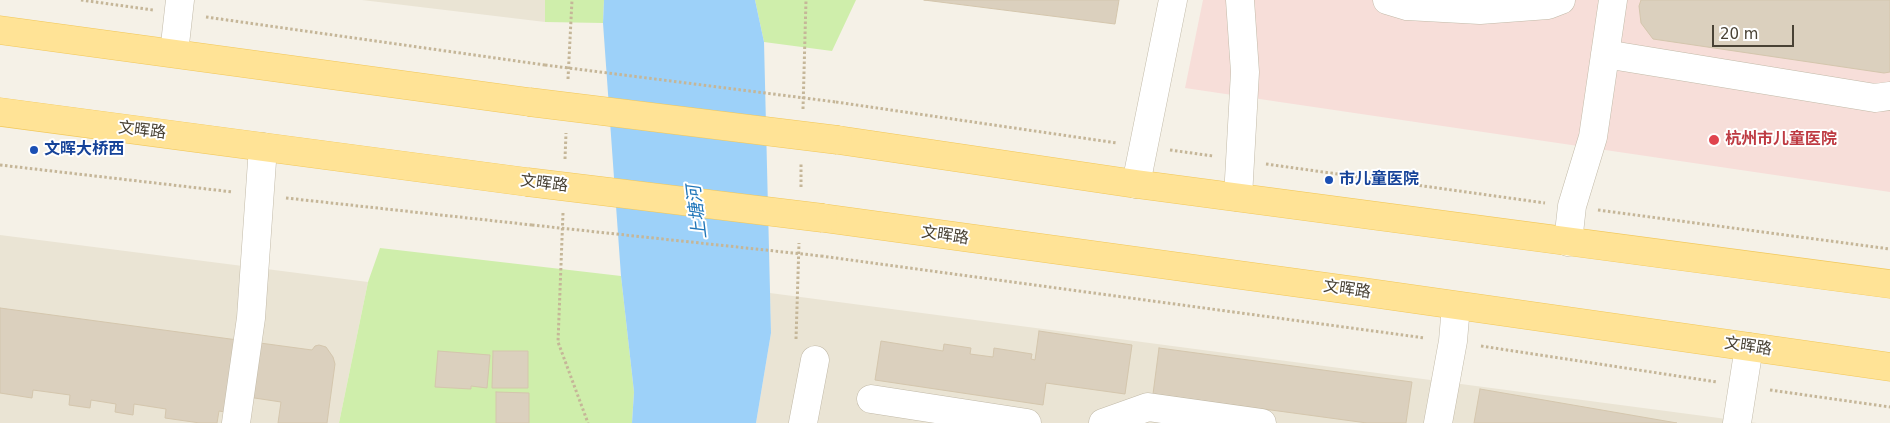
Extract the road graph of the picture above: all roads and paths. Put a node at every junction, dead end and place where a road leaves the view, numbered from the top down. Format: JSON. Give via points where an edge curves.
{"nodes":[{"id":1,"x":81,"y":0,"type":"edge"},
{"id":2,"x":1173,"y":0,"type":"edge"},
{"id":3,"x":1240,"y":0,"type":"edge"},
{"id":4,"x":1387,"y":0,"type":"edge"},
{"id":5,"x":1561,"y":0,"type":"edge"},
{"id":6,"x":1613,"y":0,"type":"edge"},
{"id":7,"x":179,"y":7,"type":"edge"},
{"id":8,"x":0,"y":30,"type":"edge"},
{"id":9,"x":174,"y":54,"type":"junction"},
{"id":10,"x":1605,"y":54,"type":"junction"},
{"id":11,"x":1890,"y":96,"type":"edge"},
{"id":12,"x":0,"y":112,"type":"edge"},
{"id":13,"x":263,"y":146,"type":"junction"},
{"id":14,"x":1143,"y":146,"type":"junction"},
{"id":15,"x":1240,"y":160,"type":"junction"},
{"id":16,"x":1136,"y":184,"type":"junction"},
{"id":17,"x":1238,"y":197,"type":"junction"},
{"id":18,"x":1572,"y":206,"type":"junction"},
{"id":19,"x":532,"y":225,"type":"dead end"},
{"id":20,"x":1568,"y":242,"type":"junction"},
{"id":21,"x":1890,"y":249,"type":"edge"},
{"id":22,"x":1890,"y":284,"type":"edge"},
{"id":23,"x":1456,"y":306,"type":"junction"},
{"id":24,"x":1453,"y":341,"type":"junction"},
{"id":25,"x":1749,"y":347,"type":"junction"},
{"id":26,"x":815,"y":360,"type":"dead end"},
{"id":27,"x":1890,"y":367,"type":"edge"},
{"id":28,"x":1743,"y":386,"type":"junction"},
{"id":29,"x":871,"y":399,"type":"dead end"},
{"id":30,"x":1890,"y":407,"type":"edge"},
{"id":31,"x":236,"y":423,"type":"edge"},
{"id":32,"x":803,"y":423,"type":"edge"},
{"id":33,"x":1027,"y":423,"type":"edge"},
{"id":34,"x":1103,"y":423,"type":"edge"},
{"id":35,"x":1262,"y":423,"type":"edge"},
{"id":36,"x":1438,"y":423,"type":"edge"},
{"id":37,"x":1737,"y":423,"type":"edge"}],
"edges":[{"from":1,"to":7,"type":"path"},
{"from":2,"to":14,"type":"street"},
{"from":3,"to":15,"type":"street","via":[[1245,72]]},
{"from":4,"to":5,"type":"street","via":[[1407,6],[1480,10],[1548,5]]},
{"from":6,"to":10,"type":"street"},
{"from":7,"to":9,"type":"street"},
{"from":7,"to":14,"type":"path","bridge":true,"via":[[545,65]]},
{"from":8,"to":9,"type":"main road"},
{"from":9,"to":16,"type":"main road","bridge":true,"via":[[838,140]]},
{"from":10,"to":11,"type":"street","via":[[1875,98]]},
{"from":10,"to":18,"type":"street","via":[[1593,137]]},
{"from":12,"to":13,"type":"main road","name":"文晖路"},
{"from":13,"to":23,"type":"main road","name":"文晖路","bridge":true,"via":[[823,218]]},
{"from":13,"to":31,"type":"street","via":[[251,318]]},
{"from":14,"to":15,"type":"path"},
{"from":14,"to":16,"type":"street"},
{"from":15,"to":17,"type":"street"},
{"from":15,"to":18,"type":"path"},
{"from":16,"to":17,"type":"main road"},
{"from":17,"to":20,"type":"main road"},
{"from":18,"to":20,"type":"street"},
{"from":18,"to":21,"type":"path"},
{"from":19,"to":24,"type":"path","bridge":true,"via":[[821,256]]},
{"from":20,"to":22,"type":"main road"},
{"from":23,"to":24,"type":"street"},
{"from":23,"to":25,"type":"main road","name":"文晖路"},
{"from":24,"to":28,"type":"path"},
{"from":24,"to":36,"type":"street"},
{"from":25,"to":27,"type":"main road","name":"文晖路"},
{"from":25,"to":28,"type":"street"},
{"from":26,"to":32,"type":"street"},
{"from":28,"to":30,"type":"path"},
{"from":28,"to":37,"type":"street"},
{"from":29,"to":33,"type":"street"},
{"from":34,"to":35,"type":"street","via":[[1148,407]]}]}
